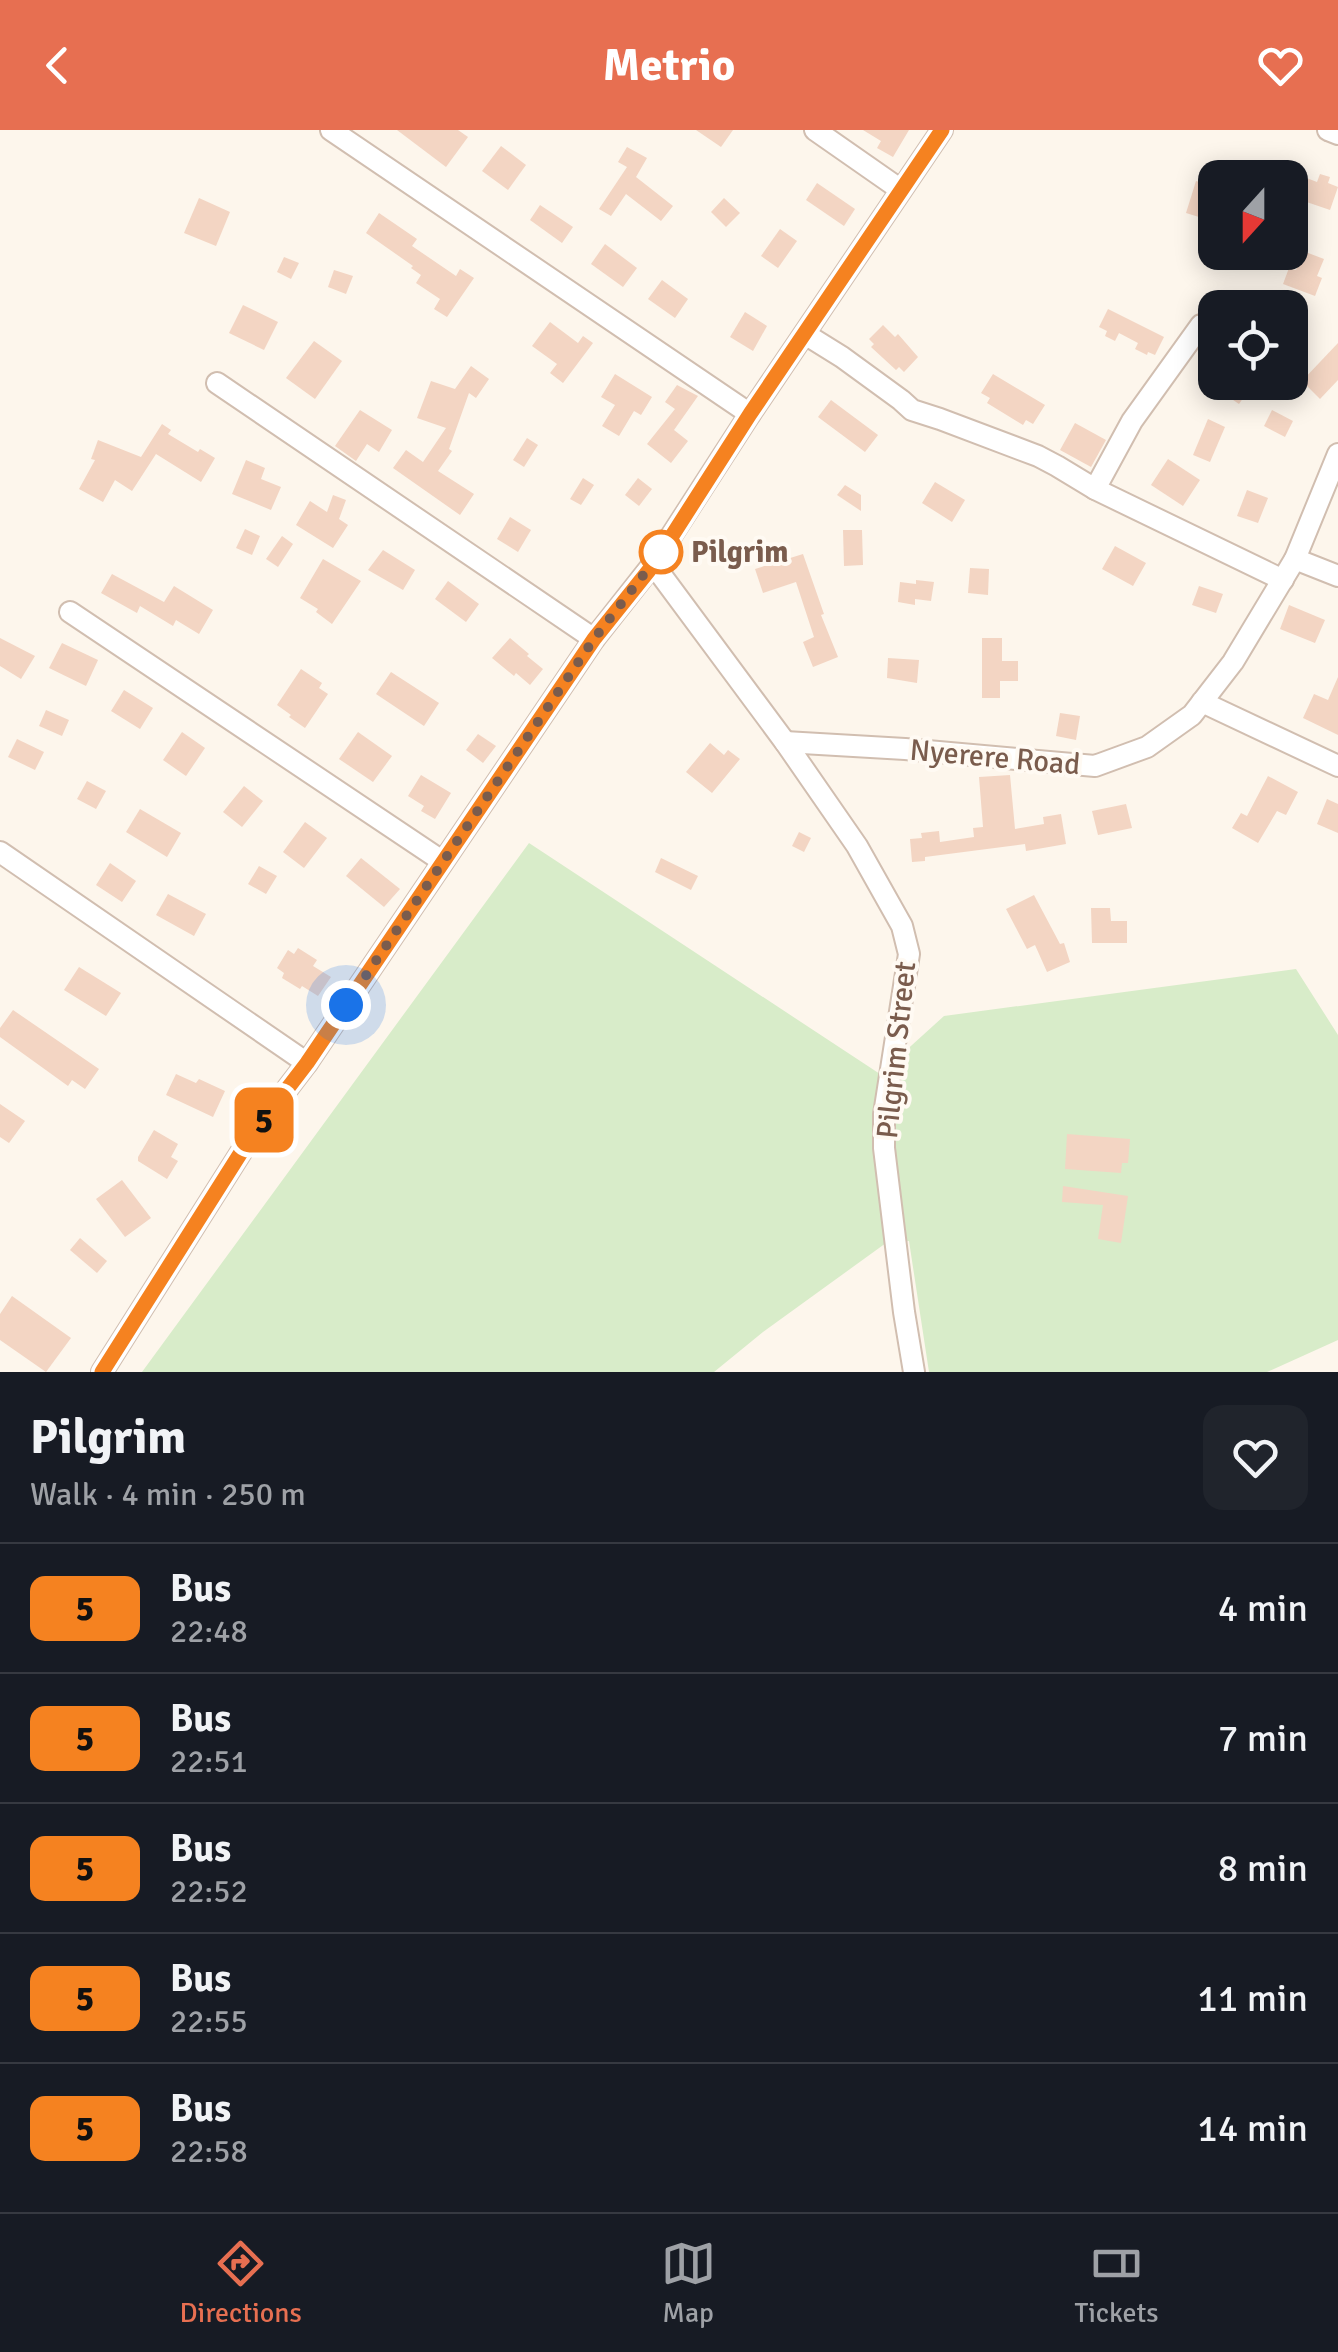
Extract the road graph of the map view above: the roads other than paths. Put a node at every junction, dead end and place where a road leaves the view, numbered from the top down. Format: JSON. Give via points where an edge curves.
{"nodes":[{"id":1,"x":331,"y":130,"type":"edge"},
{"id":2,"x":815,"y":130,"type":"edge"},
{"id":3,"x":942,"y":130,"type":"edge"},
{"id":4,"x":1328,"y":130,"type":"edge"},
{"id":5,"x":1338,"y":134,"type":"edge"},
{"id":6,"x":902,"y":190,"type":"junction"},
{"id":7,"x":1198,"y":328,"type":"edge"},
{"id":8,"x":804,"y":334,"type":"junction"},
{"id":9,"x":217,"y":384,"type":"dead end"},
{"id":10,"x":750,"y":414,"type":"junction"},
{"id":11,"x":1338,"y":454,"type":"edge"},
{"id":12,"x":1095,"y":490,"type":"junction"},
{"id":13,"x":1295,"y":559,"type":"junction"},
{"id":14,"x":654,"y":564,"type":"junction"},
{"id":15,"x":1338,"y":576,"type":"edge"},
{"id":16,"x":1283,"y":580,"type":"junction"},
{"id":17,"x":70,"y":612,"type":"dead end"},
{"id":18,"x":594,"y":639,"type":"junction"},
{"id":19,"x":1202,"y":702,"type":"junction"},
{"id":20,"x":784,"y":742,"type":"junction"},
{"id":21,"x":1338,"y":766,"type":"edge"},
{"id":22,"x":0,"y":852,"type":"edge"},
{"id":23,"x":442,"y":861,"type":"junction"},
{"id":24,"x":307,"y":1063,"type":"junction"},
{"id":25,"x":102,"y":1372,"type":"edge"},
{"id":26,"x":914,"y":1372,"type":"edge"}],
"edges":[{"from":1,"to":10,"type":"street"},
{"from":2,"to":6,"type":"street"},
{"from":3,"to":6,"type":"street"},
{"from":4,"to":5,"type":"street"},
{"from":6,"to":8,"type":"street"},
{"from":7,"to":12,"type":"street","via":[[1132,421]]},
{"from":8,"to":10,"type":"street"},
{"from":8,"to":12,"type":"street","via":[[912,410],[1038,456]]},
{"from":9,"to":18,"type":"street"},
{"from":10,"to":14,"type":"street"},
{"from":11,"to":13,"type":"street","name":"Nyerere Road"},
{"from":12,"to":16,"type":"street"},
{"from":13,"to":15,"type":"street"},
{"from":13,"to":16,"type":"street","name":"Nyerere Road"},
{"from":14,"to":18,"type":"street"},
{"from":14,"to":20,"type":"street","name":"Pilgrim Street"},
{"from":16,"to":19,"type":"street","name":"Nyerere Road"},
{"from":17,"to":23,"type":"street"},
{"from":18,"to":23,"type":"street"},
{"from":19,"to":20,"type":"street","name":"Nyerere Road","via":[[1147,747],[1095,766]]},
{"from":19,"to":21,"type":"street"},
{"from":20,"to":26,"type":"street","name":"Pilgrim Street","via":[[858,846],[902,926],[909,954],[884,1148]]},
{"from":22,"to":24,"type":"street"},
{"from":23,"to":24,"type":"street"},
{"from":24,"to":25,"type":"street","via":[[252,1135]]}]}
